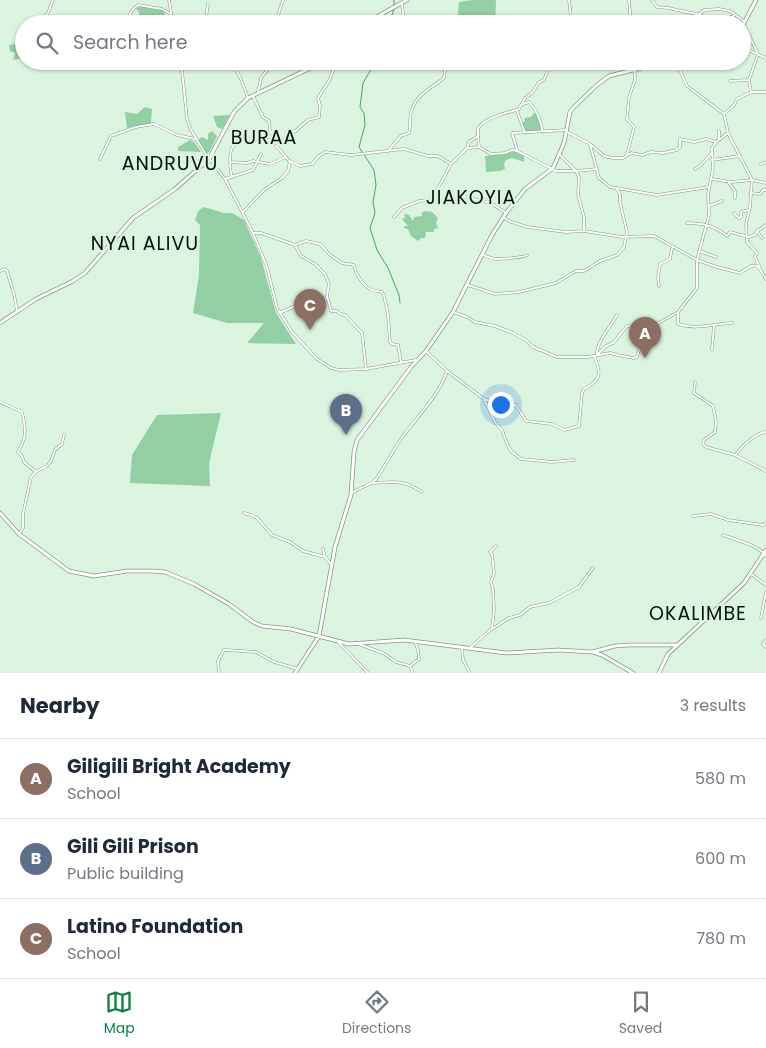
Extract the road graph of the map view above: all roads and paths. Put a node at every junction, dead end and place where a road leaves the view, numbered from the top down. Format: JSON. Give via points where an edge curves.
{"nodes":[{"id":1,"x":53,"y":0,"type":"edge"},
{"id":2,"x":169,"y":0,"type":"edge"},
{"id":3,"x":283,"y":0,"type":"edge"},
{"id":4,"x":407,"y":0,"type":"edge"},
{"id":5,"x":569,"y":0,"type":"edge"},
{"id":6,"x":629,"y":0,"type":"edge"},
{"id":7,"x":652,"y":0,"type":"edge"},
{"id":8,"x":756,"y":0,"type":"edge"},
{"id":9,"x":208,"y":4,"type":"dead end"},
{"id":10,"x":402,"y":4,"type":"junction"},
{"id":11,"x":171,"y":14,"type":"joint"},
{"id":12,"x":697,"y":14,"type":"joint"},
{"id":13,"x":46,"y":15,"type":"edge"},
{"id":14,"x":130,"y":15,"type":"edge"},
{"id":15,"x":206,"y":15,"type":"edge"},
{"id":16,"x":279,"y":15,"type":"edge"},
{"id":17,"x":380,"y":15,"type":"edge"},
{"id":18,"x":403,"y":15,"type":"edge"},
{"id":19,"x":571,"y":15,"type":"edge"},
{"id":20,"x":630,"y":15,"type":"edge"},
{"id":21,"x":735,"y":15,"type":"edge"},
{"id":22,"x":748,"y":15,"type":"edge"},
{"id":23,"x":751,"y":40,"type":"edge"},
{"id":24,"x":751,"y":51,"type":"edge"},
{"id":25,"x":758,"y":54,"type":"junction"},
{"id":26,"x":766,"y":58,"type":"edge"},
{"id":27,"x":181,"y":70,"type":"edge"},
{"id":28,"x":237,"y":70,"type":"edge"},
{"id":29,"x":267,"y":70,"type":"edge"},
{"id":30,"x":306,"y":70,"type":"edge"},
{"id":31,"x":333,"y":70,"type":"edge"},
{"id":32,"x":445,"y":70,"type":"edge"},
{"id":33,"x":548,"y":70,"type":"edge"},
{"id":34,"x":635,"y":70,"type":"joint"},
{"id":35,"x":680,"y":70,"type":"edge"},
{"id":36,"x":749,"y":80,"type":"junction"},
{"id":37,"x":730,"y":81,"type":"dead end"},
{"id":38,"x":258,"y":92,"type":"junction"},
{"id":39,"x":751,"y":92,"type":"junction"},
{"id":40,"x":766,"y":92,"type":"edge"},
{"id":41,"x":252,"y":95,"type":"junction"},
{"id":42,"x":248,"y":98,"type":"junction"},
{"id":43,"x":523,"y":104,"type":"junction"},
{"id":44,"x":517,"y":110,"type":"junction"},
{"id":45,"x":724,"y":114,"type":"junction"},
{"id":46,"x":567,"y":131,"type":"junction"},
{"id":47,"x":719,"y":131,"type":"dead end"},
{"id":48,"x":544,"y":132,"type":"junction"},
{"id":49,"x":525,"y":133,"type":"junction"},
{"id":50,"x":728,"y":133,"type":"junction"},
{"id":51,"x":478,"y":136,"type":"junction"},
{"id":52,"x":273,"y":137,"type":"junction"},
{"id":53,"x":719,"y":139,"type":"junction"},
{"id":54,"x":196,"y":140,"type":"junction"},
{"id":55,"x":284,"y":141,"type":"junction"},
{"id":56,"x":716,"y":142,"type":"junction"},
{"id":57,"x":590,"y":144,"type":"junction"},
{"id":58,"x":466,"y":148,"type":"junction"},
{"id":59,"x":479,"y":148,"type":"junction"},
{"id":60,"x":388,"y":151,"type":"junction"},
{"id":61,"x":517,"y":151,"type":"junction"},
{"id":62,"x":712,"y":153,"type":"junction"},
{"id":63,"x":261,"y":154,"type":"dead end"},
{"id":64,"x":560,"y":155,"type":"junction"},
{"id":65,"x":627,"y":155,"type":"junction"},
{"id":66,"x":740,"y":156,"type":"junction"},
{"id":67,"x":286,"y":157,"type":"junction"},
{"id":68,"x":100,"y":159,"type":"dead end"},
{"id":69,"x":209,"y":159,"type":"junction"},
{"id":70,"x":712,"y":160,"type":"junction"},
{"id":71,"x":290,"y":161,"type":"junction"},
{"id":72,"x":231,"y":162,"type":"junction"},
{"id":73,"x":766,"y":162,"type":"edge"},
{"id":74,"x":257,"y":163,"type":"junction"},
{"id":75,"x":451,"y":164,"type":"junction"},
{"id":76,"x":761,"y":164,"type":"dead end"},
{"id":77,"x":553,"y":168,"type":"junction"},
{"id":78,"x":597,"y":169,"type":"junction"},
{"id":79,"x":695,"y":169,"type":"dead end"},
{"id":80,"x":576,"y":171,"type":"junction"},
{"id":81,"x":232,"y":177,"type":"junction"},
{"id":82,"x":225,"y":179,"type":"junction"},
{"id":83,"x":711,"y":179,"type":"junction"},
{"id":84,"x":752,"y":180,"type":"junction"},
{"id":85,"x":727,"y":182,"type":"junction"},
{"id":86,"x":766,"y":183,"type":"edge"},
{"id":87,"x":709,"y":187,"type":"junction"},
{"id":88,"x":616,"y":188,"type":"junction"},
{"id":89,"x":766,"y":190,"type":"edge"},
{"id":90,"x":750,"y":193,"type":"junction"},
{"id":91,"x":735,"y":198,"type":"dead end"},
{"id":92,"x":429,"y":200,"type":"junction"},
{"id":93,"x":722,"y":201,"type":"dead end"},
{"id":94,"x":709,"y":206,"type":"junction"},
{"id":95,"x":748,"y":210,"type":"junction"},
{"id":96,"x":243,"y":212,"type":"junction"},
{"id":97,"x":506,"y":213,"type":"junction"},
{"id":98,"x":734,"y":213,"type":"dead end"},
{"id":99,"x":394,"y":217,"type":"dead end"},
{"id":100,"x":504,"y":217,"type":"junction"},
{"id":101,"x":687,"y":223,"type":"dead end"},
{"id":102,"x":706,"y":224,"type":"junction"},
{"id":103,"x":766,"y":225,"type":"edge"},
{"id":104,"x":584,"y":231,"type":"junction"},
{"id":105,"x":757,"y":231,"type":"junction"},
{"id":106,"x":253,"y":232,"type":"junction"},
{"id":107,"x":627,"y":236,"type":"junction"},
{"id":108,"x":747,"y":236,"type":"junction"},
{"id":109,"x":762,"y":238,"type":"dead end"},
{"id":110,"x":295,"y":245,"type":"junction"},
{"id":111,"x":672,"y":248,"type":"junction"},
{"id":112,"x":699,"y":251,"type":"junction"},
{"id":113,"x":483,"y":255,"type":"junction"},
{"id":114,"x":527,"y":255,"type":"dead end"},
{"id":115,"x":716,"y":257,"type":"dead end"},
{"id":116,"x":697,"y":260,"type":"junction"},
{"id":117,"x":760,"y":269,"type":"junction"},
{"id":118,"x":0,"y":271,"type":"edge"},
{"id":119,"x":766,"y":278,"type":"edge"},
{"id":120,"x":468,"y":285,"type":"junction"},
{"id":121,"x":659,"y":286,"type":"dead end"},
{"id":122,"x":327,"y":298,"type":"junction"},
{"id":123,"x":16,"y":312,"type":"junction"},
{"id":124,"x":453,"y":312,"type":"junction"},
{"id":125,"x":678,"y":312,"type":"junction"},
{"id":126,"x":279,"y":313,"type":"junction"},
{"id":127,"x":618,"y":315,"type":"dead end"},
{"id":128,"x":0,"y":322,"type":"edge"},
{"id":129,"x":732,"y":323,"type":"dead end"},
{"id":130,"x":714,"y":326,"type":"junction"},
{"id":131,"x":651,"y":331,"type":"junction"},
{"id":132,"x":712,"y":349,"type":"dead end"},
{"id":133,"x":426,"y":351,"type":"junction"},
{"id":134,"x":596,"y":355,"type":"junction"},
{"id":135,"x":417,"y":360,"type":"junction"},
{"id":136,"x":401,"y":362,"type":"junction"},
{"id":137,"x":366,"y":369,"type":"junction"},
{"id":138,"x":447,"y":371,"type":"junction"},
{"id":139,"x":695,"y":382,"type":"dead end"},
{"id":140,"x":484,"y":399,"type":"junction"},
{"id":141,"x":0,"y":402,"type":"edge"},
{"id":142,"x":766,"y":432,"type":"edge"},
{"id":143,"x":64,"y":435,"type":"dead end"},
{"id":144,"x":735,"y":455,"type":"junction"},
{"id":145,"x":574,"y":460,"type":"dead end"},
{"id":146,"x":766,"y":471,"type":"edge"},
{"id":147,"x":36,"y":472,"type":"junction"},
{"id":148,"x":373,"y":483,"type":"junction"},
{"id":149,"x":422,"y":492,"type":"dead end"},
{"id":150,"x":350,"y":495,"type":"junction"},
{"id":151,"x":0,"y":513,"type":"edge"},
{"id":152,"x":244,"y":513,"type":"dead end"},
{"id":153,"x":693,"y":516,"type":"dead end"},
{"id":154,"x":766,"y":523,"type":"edge"},
{"id":155,"x":18,"y":534,"type":"junction"},
{"id":156,"x":723,"y":535,"type":"dead end"},
{"id":157,"x":496,"y":546,"type":"dead end"},
{"id":158,"x":323,"y":549,"type":"dead end"},
{"id":159,"x":766,"y":553,"type":"edge"},
{"id":160,"x":325,"y":557,"type":"junction"},
{"id":161,"x":332,"y":566,"type":"junction"},
{"id":162,"x":593,"y":568,"type":"dead end"},
{"id":163,"x":751,"y":574,"type":"junction"},
{"id":164,"x":766,"y":585,"type":"edge"},
{"id":165,"x":766,"y":592,"type":"edge"},
{"id":166,"x":761,"y":618,"type":"dead end"},
{"id":167,"x":492,"y":629,"type":"junction"},
{"id":168,"x":319,"y":636,"type":"junction"},
{"id":169,"x":766,"y":640,"type":"edge"},
{"id":170,"x":338,"y":641,"type":"junction"},
{"id":171,"x":415,"y":641,"type":"junction"},
{"id":172,"x":358,"y":644,"type":"junction"},
{"id":173,"x":677,"y":646,"type":"junction"},
{"id":174,"x":766,"y":647,"type":"edge"},
{"id":175,"x":462,"y":648,"type":"junction"},
{"id":176,"x":468,"y":649,"type":"junction"},
{"id":177,"x":592,"y":652,"type":"junction"},
{"id":178,"x":410,"y":666,"type":"junction"},
{"id":179,"x":298,"y":669,"type":"junction"},
{"id":180,"x":219,"y":673,"type":"edge"},
{"id":181,"x":296,"y":673,"type":"edge"},
{"id":182,"x":368,"y":673,"type":"edge"},
{"id":183,"x":413,"y":673,"type":"edge"},
{"id":184,"x":470,"y":673,"type":"edge"},
{"id":185,"x":632,"y":673,"type":"edge"},
{"id":186,"x":659,"y":673,"type":"edge"}],
"edges":[{"from":1,"to":13,"type":"street"},
{"from":2,"to":11,"type":"street"},
{"from":3,"to":16,"type":"street"},
{"from":4,"to":10,"type":"street"},
{"from":5,"to":19,"type":"street"},
{"from":6,"to":20,"type":"street"},
{"from":7,"to":12,"type":"street","via":[[657,7]]},
{"from":8,"to":22,"type":"street"},
{"from":9,"to":15,"type":"street"},
{"from":10,"to":17,"type":"street"},
{"from":10,"to":18,"type":"street"},
{"from":11,"to":14,"type":"street","via":[[138,5]]},
{"from":12,"to":21,"type":"street","via":[[719,9]]},
{"from":23,"to":25,"type":"street"},
{"from":24,"to":25,"type":"street"},
{"from":25,"to":26,"type":"street"},
{"from":25,"to":36,"type":"street"},
{"from":27,"to":54,"type":"street","via":[[188,119]]},
{"from":28,"to":42,"type":"street"},
{"from":29,"to":38,"type":"street","via":[[261,78]]},
{"from":30,"to":38,"type":"street"},
{"from":31,"to":55,"type":"street","via":[[318,98],[319,117],[308,120]]},
{"from":32,"to":60,"type":"street","via":[[444,78],[425,91],[415,103],[409,133],[401,136]]},
{"from":33,"to":43,"type":"street","via":[[544,80],[538,82]]},
{"from":34,"to":46,"type":"street","via":[[602,80],[570,112]]},
{"from":34,"to":65,"type":"street","via":[[627,119],[634,126]]},
{"from":35,"to":45,"type":"street","via":[[685,84]]},
{"from":36,"to":37,"type":"street"},
{"from":36,"to":39,"type":"street"},
{"from":38,"to":41,"type":"street"},
{"from":39,"to":40,"type":"street"},
{"from":39,"to":45,"type":"street","via":[[738,99]]},
{"from":41,"to":42,"type":"street"},
{"from":41,"to":52,"type":"street","via":[[263,117],[269,121]]},
{"from":42,"to":69,"type":"street","via":[[234,112]]},
{"from":43,"to":44,"type":"street"},
{"from":43,"to":48,"type":"street","via":[[529,102],[537,112]]},
{"from":44,"to":49,"type":"street"},
{"from":44,"to":51,"type":"street","via":[[492,117],[478,126]]},
{"from":45,"to":50,"type":"street"},
{"from":46,"to":48,"type":"street"},
{"from":46,"to":57,"type":"street"},
{"from":46,"to":64,"type":"street"},
{"from":47,"to":53,"type":"street"},
{"from":48,"to":49,"type":"street"},
{"from":49,"to":61,"type":"street","via":[[512,134]]},
{"from":50,"to":53,"type":"street"},
{"from":50,"to":66,"type":"street"},
{"from":51,"to":58,"type":"street"},
{"from":51,"to":59,"type":"street"},
{"from":52,"to":55,"type":"street"},
{"from":52,"to":72,"type":"street","via":[[268,140],[240,138],[231,150]]},
{"from":53,"to":56,"type":"street"},
{"from":54,"to":68,"type":"street","via":[[156,124],[141,126],[111,136]]},
{"from":54,"to":69,"type":"street"},
{"from":55,"to":67,"type":"street","via":[[276,146]]},
{"from":56,"to":62,"type":"street"},
{"from":56,"to":65,"type":"street","via":[[680,139],[677,150]]},
{"from":57,"to":65,"type":"street","via":[[607,157]]},
{"from":57,"to":78,"type":"street"},
{"from":58,"to":59,"type":"street"},
{"from":58,"to":75,"type":"street"},
{"from":59,"to":61,"type":"street","via":[[491,154]]},
{"from":60,"to":71,"type":"street","via":[[351,156],[325,152],[312,164],[300,166]]},
{"from":60,"to":75,"type":"street","via":[[404,149],[438,156]]},
{"from":61,"to":77,"type":"street"},
{"from":62,"to":70,"type":"street"},
{"from":62,"to":79,"type":"street"},
{"from":63,"to":74,"type":"street"},
{"from":64,"to":77,"type":"street"},
{"from":64,"to":80,"type":"street"},
{"from":66,"to":70,"type":"street"},
{"from":66,"to":84,"type":"street"},
{"from":67,"to":71,"type":"street"},
{"from":67,"to":74,"type":"street","via":[[270,164]]},
{"from":69,"to":82,"type":"street"},
{"from":69,"to":123,"type":"street","via":[[175,189],[133,218],[81,276]]},
{"from":70,"to":83,"type":"street"},
{"from":71,"to":96,"type":"street","via":[[282,178],[264,190]]},
{"from":72,"to":74,"type":"street"},
{"from":72,"to":81,"type":"street"},
{"from":73,"to":76,"type":"street"},
{"from":74,"to":81,"type":"street","via":[[253,170]]},
{"from":75,"to":92,"type":"street"},
{"from":77,"to":80,"type":"street"},
{"from":77,"to":97,"type":"street","via":[[525,189]]},
{"from":78,"to":80,"type":"street"},
{"from":78,"to":88,"type":"street","via":[[600,179]]},
{"from":80,"to":104,"type":"street"},
{"from":81,"to":82,"type":"street"},
{"from":82,"to":96,"type":"street"},
{"from":83,"to":85,"type":"street"},
{"from":83,"to":87,"type":"street"},
{"from":84,"to":85,"type":"street"},
{"from":84,"to":86,"type":"street"},
{"from":84,"to":90,"type":"street"},
{"from":85,"to":91,"type":"street","via":[[735,191]]},
{"from":87,"to":88,"type":"street","via":[[653,195]]},
{"from":87,"to":94,"type":"street"},
{"from":88,"to":107,"type":"street","via":[[620,194]]},
{"from":89,"to":90,"type":"street","via":[[759,194]]},
{"from":90,"to":95,"type":"street"},
{"from":92,"to":97,"type":"street","via":[[453,201],[468,197],[491,203]]},
{"from":92,"to":99,"type":"street","via":[[406,206]]},
{"from":93,"to":94,"type":"street"},
{"from":94,"to":102,"type":"street"},
{"from":95,"to":98,"type":"street","via":[[741,212],[739,218]]},
{"from":95,"to":108,"type":"street"},
{"from":96,"to":106,"type":"street"},
{"from":97,"to":100,"type":"street"},
{"from":100,"to":104,"type":"street","via":[[527,227]]},
{"from":100,"to":113,"type":"street"},
{"from":101,"to":102,"type":"street"},
{"from":102,"to":108,"type":"street","via":[[727,236],[730,232]]},
{"from":102,"to":112,"type":"street"},
{"from":103,"to":105,"type":"street"},
{"from":104,"to":107,"type":"street"},
{"from":105,"to":108,"type":"street"},
{"from":105,"to":109,"type":"street"},
{"from":106,"to":110,"type":"street"},
{"from":106,"to":126,"type":"street"},
{"from":107,"to":111,"type":"street","via":[[654,236]]},
{"from":107,"to":120,"type":"street","via":[[617,255],[551,285],[501,294]]},
{"from":108,"to":117,"type":"street","via":[[747,242],[757,253],[755,257]]},
{"from":110,"to":122,"type":"street","via":[[301,256],[323,271],[329,284]]},
{"from":110,"to":136,"type":"street","via":[[306,241],[320,244],[342,264],[355,265],[355,272],[370,289],[382,292],[390,342],[398,345]]},
{"from":111,"to":116,"type":"street"},
{"from":111,"to":121,"type":"street","via":[[670,259],[660,264]]},
{"from":112,"to":115,"type":"street"},
{"from":112,"to":116,"type":"street"},
{"from":113,"to":114,"type":"street","via":[[496,259]]},
{"from":113,"to":120,"type":"street"},
{"from":116,"to":117,"type":"street","via":[[737,272],[750,265]]},
{"from":116,"to":125,"type":"street","via":[[698,288]]},
{"from":117,"to":119,"type":"street"},
{"from":118,"to":123,"type":"street","via":[[7,271]]},
{"from":120,"to":124,"type":"street"},
{"from":122,"to":126,"type":"street"},
{"from":122,"to":137,"type":"street","via":[[331,311],[345,315],[361,331]]},
{"from":123,"to":128,"type":"street"},
{"from":124,"to":133,"type":"street"},
{"from":124,"to":134,"type":"street","via":[[513,333],[553,356]]},
{"from":125,"to":130,"type":"street","via":[[679,324]]},
{"from":125,"to":131,"type":"street","via":[[655,325]]},
{"from":126,"to":137,"type":"street","via":[[306,348],[324,363],[339,370]]},
{"from":127,"to":134,"type":"street"},
{"from":129,"to":130,"type":"street"},
{"from":130,"to":132,"type":"street"},
{"from":131,"to":134,"type":"street","via":[[647,326],[627,326],[613,343]]},
{"from":131,"to":134,"type":"street","via":[[642,340],[636,358],[610,352]]},
{"from":133,"to":135,"type":"street"},
{"from":133,"to":138,"type":"street"},
{"from":134,"to":140,"type":"street","via":[[600,369],[597,381],[582,393],[579,426],[562,430],[552,424],[527,421],[516,405]]},
{"from":135,"to":136,"type":"street"},
{"from":135,"to":150,"type":"street","via":[[357,440]]},
{"from":136,"to":137,"type":"street"},
{"from":138,"to":140,"type":"street"},
{"from":138,"to":148,"type":"street"},
{"from":139,"to":144,"type":"street","via":[[694,393],[713,406],[716,421],[715,432],[703,444]]},
{"from":140,"to":145,"type":"street","via":[[508,446],[521,459]]},
{"from":141,"to":147,"type":"street","via":[[22,412],[26,433],[18,452]]},
{"from":142,"to":144,"type":"street","via":[[752,438]]},
{"from":143,"to":147,"type":"street","via":[[51,461]]},
{"from":144,"to":146,"type":"street"},
{"from":147,"to":155,"type":"street","via":[[31,477],[23,528]]},
{"from":148,"to":149,"type":"street","via":[[392,481],[408,484]]},
{"from":148,"to":150,"type":"street"},
{"from":150,"to":161,"type":"street"},
{"from":151,"to":155,"type":"street"},
{"from":152,"to":160,"type":"street","via":[[254,516],[270,534],[303,551]]},
{"from":153,"to":154,"type":"street","via":[[709,514],[739,522]]},
{"from":155,"to":168,"type":"street","via":[[69,571],[94,576],[133,571],[165,572],[194,584],[262,626]]},
{"from":156,"to":159,"type":"street"},
{"from":157,"to":167,"type":"street","via":[[490,552],[494,568],[491,582]]},
{"from":158,"to":160,"type":"street"},
{"from":159,"to":163,"type":"street"},
{"from":160,"to":161,"type":"street"},
{"from":161,"to":168,"type":"street"},
{"from":162,"to":167,"type":"street","via":[[579,588],[549,603],[530,607]]},
{"from":163,"to":164,"type":"street"},
{"from":163,"to":173,"type":"street"},
{"from":165,"to":166,"type":"street"},
{"from":167,"to":176,"type":"street"},
{"from":168,"to":170,"type":"street"},
{"from":168,"to":179,"type":"street"},
{"from":169,"to":174,"type":"street"},
{"from":170,"to":172,"type":"street"},
{"from":170,"to":182,"type":"street"},
{"from":171,"to":172,"type":"street"},
{"from":171,"to":175,"type":"street"},
{"from":171,"to":178,"type":"street","via":[[419,658]]},
{"from":172,"to":178,"type":"street"},
{"from":173,"to":177,"type":"street","via":[[629,645]]},
{"from":173,"to":186,"type":"street","via":[[668,654]]},
{"from":175,"to":176,"type":"street"},
{"from":175,"to":184,"type":"street"},
{"from":176,"to":177,"type":"street","via":[[506,653]]},
{"from":177,"to":185,"type":"street"},
{"from":178,"to":183,"type":"street"},
{"from":179,"to":180,"type":"street","via":[[274,662],[256,652],[226,650],[218,661]]},
{"from":179,"to":181,"type":"street"}]}
